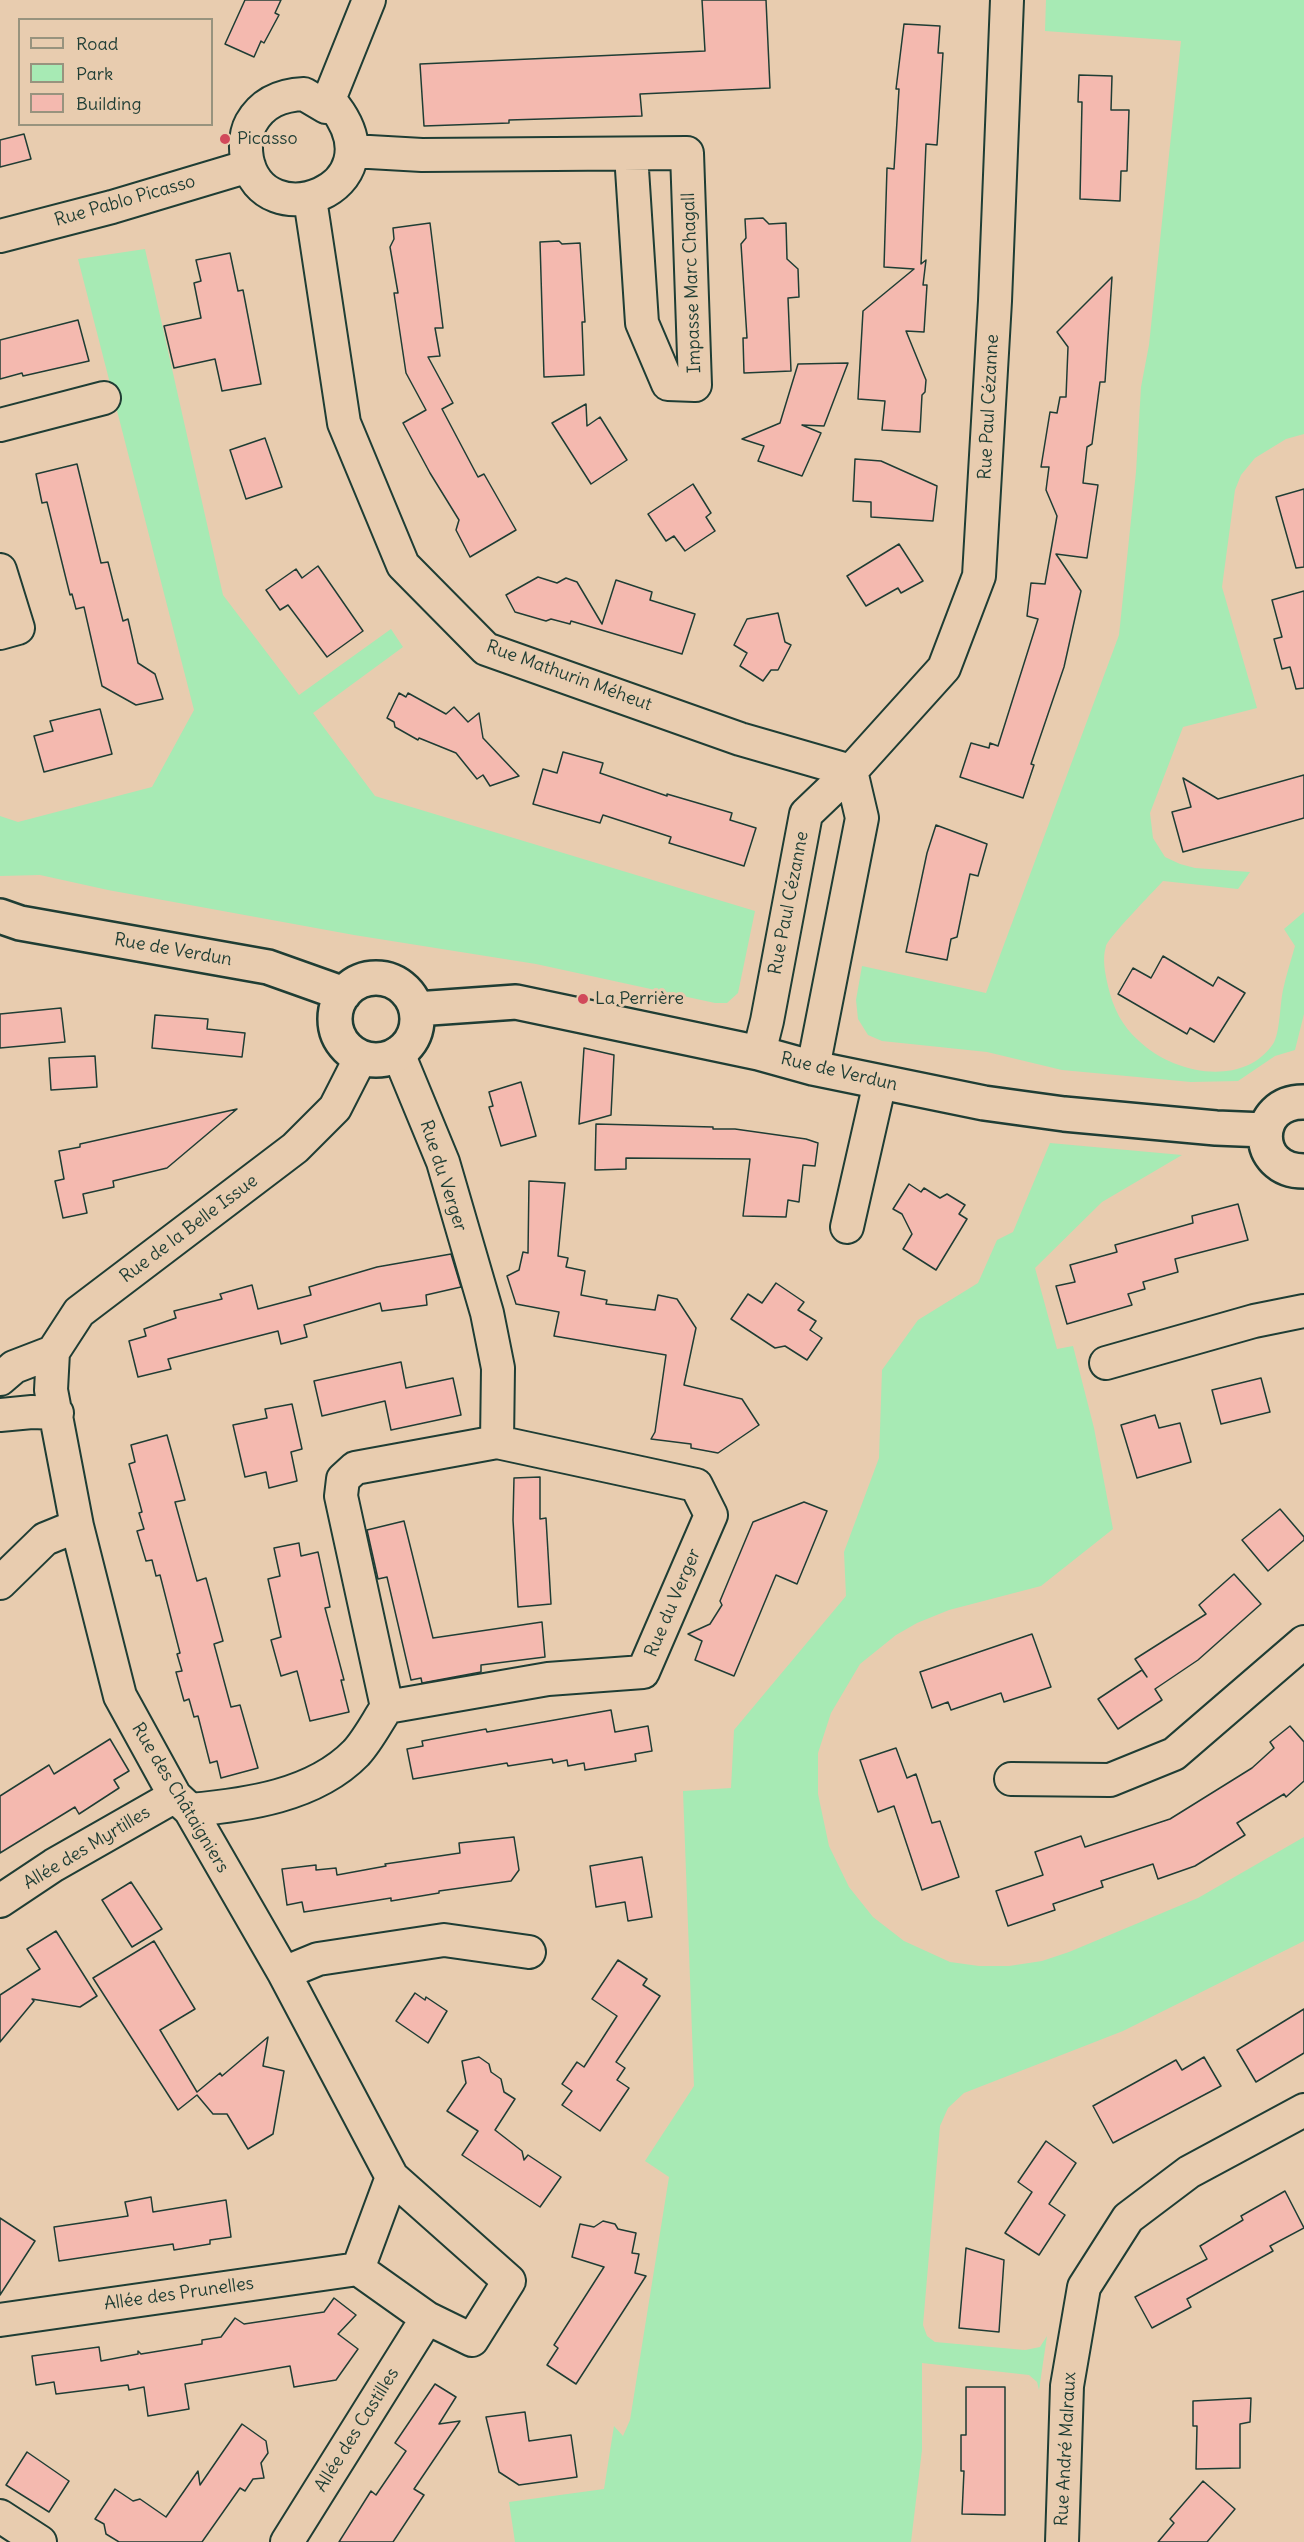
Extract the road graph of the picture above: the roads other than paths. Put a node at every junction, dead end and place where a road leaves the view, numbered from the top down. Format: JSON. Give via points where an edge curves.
{"nodes":[{"id":1,"x":369,"y":0,"type":"edge"},
{"id":2,"x":1007,"y":0,"type":"edge"},
{"id":3,"x":326,"y":107,"type":"junction"},
{"id":4,"x":352,"y":151,"type":"junction"},
{"id":5,"x":631,"y":154,"type":"junction"},
{"id":6,"x":249,"y":166,"type":"junction"},
{"id":7,"x":310,"y":199,"type":"junction"},
{"id":8,"x":0,"y":236,"type":"edge"},
{"id":9,"x":104,"y":398,"type":"dead end"},
{"id":10,"x":0,"y":425,"type":"edge"},
{"id":11,"x":0,"y":570,"type":"edge"},
{"id":12,"x":0,"y":633,"type":"edge"},
{"id":13,"x":851,"y":771,"type":"junction"},
{"id":14,"x":0,"y":916,"type":"edge"},
{"id":15,"x":344,"y":994,"type":"junction"},
{"id":16,"x":416,"y":1009,"type":"junction"},
{"id":17,"x":398,"y":1053,"type":"junction"},
{"id":18,"x":759,"y":1053,"type":"junction"},
{"id":19,"x":361,"y":1058,"type":"junction"},
{"id":20,"x":813,"y":1068,"type":"junction"},
{"id":21,"x":880,"y":1082,"type":"junction"},
{"id":22,"x":1304,"y":1102,"type":"edge"},
{"id":23,"x":1265,"y":1130,"type":"junction"},
{"id":24,"x":1304,"y":1172,"type":"edge"},
{"id":25,"x":847,"y":1227,"type":"dead end"},
{"id":26,"x":1304,"y":1311,"type":"edge"},
{"id":27,"x":53,"y":1352,"type":"junction"},
{"id":28,"x":1106,"y":1363,"type":"dead end"},
{"id":29,"x":0,"y":1379,"type":"edge"},
{"id":30,"x":57,"y":1413,"type":"junction"},
{"id":31,"x":0,"y":1415,"type":"edge"},
{"id":32,"x":497,"y":1442,"type":"junction"},
{"id":33,"x":77,"y":1526,"type":"junction"},
{"id":34,"x":0,"y":1583,"type":"edge"},
{"id":35,"x":1304,"y":1642,"type":"edge"},
{"id":36,"x":387,"y":1707,"type":"junction"},
{"id":37,"x":1011,"y":1779,"type":"dead end"},
{"id":38,"x":182,"y":1803,"type":"junction"},
{"id":39,"x":0,"y":1901,"type":"edge"},
{"id":40,"x":529,"y":1952,"type":"dead end"},
{"id":41,"x":284,"y":1973,"type":"junction"},
{"id":42,"x":1304,"y":2110,"type":"edge"},
{"id":43,"x":392,"y":2176,"type":"junction"},
{"id":44,"x":358,"y":2269,"type":"junction"},
{"id":45,"x":427,"y":2318,"type":"junction"},
{"id":46,"x":0,"y":2320,"type":"edge"},
{"id":47,"x":0,"y":2516,"type":"edge"},
{"id":48,"x":40,"y":2542,"type":"edge"},
{"id":49,"x":287,"y":2542,"type":"edge"},
{"id":50,"x":1062,"y":2542,"type":"edge"}],
"edges":[{"from":1,"to":3,"type":"street"},
{"from":2,"to":13,"type":"street","name":"Rue Paul Cézanne","via":[[980,576],[944,668]]},
{"from":3,"to":4,"type":"street","via":[[335,107],[345,120]]},
{"from":3,"to":6,"type":"street","via":[[304,94],[286,95],[270,102],[256,114],[248,130],[245,148]]},
{"from":4,"to":5,"type":"street","name":"Impasse Marc Chagall","via":[[422,155]]},
{"from":4,"to":7,"type":"street","via":[[339,182]]},
{"from":5,"to":5,"type":"street","name":"Impasse Marc Chagall","via":[[687,153],[695,385],[668,384],[642,323]]},
{"from":6,"to":7,"type":"street","via":[[267,190],[295,200]]},
{"from":6,"to":8,"type":"street","name":"Rue Pablo Picasso"},
{"from":7,"to":13,"type":"street","name":"Rue Mathurin Méheut","via":[[344,423],[403,566],[486,649],[740,739]]},
{"from":9,"to":10,"type":"street"},
{"from":11,"to":12,"type":"street","via":[[18,628]]},
{"from":13,"to":18,"type":"street","name":"Rue Paul Cézanne","via":[[806,814]]},
{"from":13,"to":20,"type":"street","via":[[862,818]]},
{"from":14,"to":15,"type":"street","name":"Rue de Verdun","via":[[20,923],[268,967]]},
{"from":15,"to":16,"type":"street","via":[[366,979],[378,978],[402,988]]},
{"from":15,"to":19,"type":"street","via":[[335,1017],[337,1029],[346,1046]]},
{"from":16,"to":17,"type":"street","via":[[414,1034]]},
{"from":16,"to":18,"type":"street","name":"Rue de Verdun","via":[[516,1002]]},
{"from":17,"to":19,"type":"street","via":[[387,1059]]},
{"from":17,"to":32,"type":"street","name":"Rue du Verger","via":[[443,1162],[487,1312],[498,1368]]},
{"from":18,"to":20,"type":"street","name":"Rue de Verdun"},
{"from":19,"to":27,"type":"street","name":"Rue de la Belle Issue","via":[[335,1108],[296,1148],[79,1312]]},
{"from":20,"to":21,"type":"street","name":"Rue de Verdun"},
{"from":21,"to":23,"type":"street","name":"Rue de Verdun","via":[[1064,1114]]},
{"from":21,"to":25,"type":"street"},
{"from":22,"to":23,"type":"street","via":[[1276,1110]]},
{"from":23,"to":24,"type":"street","via":[[1265,1141],[1274,1161],[1294,1172]]},
{"from":26,"to":28,"type":"street"},
{"from":27,"to":29,"type":"street","via":[[14,1367]]},
{"from":27,"to":30,"type":"street","name":"Rue des Châtaigniers","via":[[51,1390]]},
{"from":30,"to":31,"type":"street"},
{"from":30,"to":33,"type":"street","name":"Rue des Châtaigniers"},
{"from":32,"to":36,"type":"street","name":"Rue du Verger","via":[[355,1468],[343,1479],[341,1496]]},
{"from":32,"to":36,"type":"street","name":"Rue du Verger","via":[[696,1485],[711,1515],[643,1672],[548,1679]]},
{"from":33,"to":34,"type":"street","via":[[45,1539]]},
{"from":33,"to":38,"type":"street","name":"Rue des Châtaigniers","via":[[120,1696]]},
{"from":35,"to":37,"type":"street","via":[[1174,1754],[1110,1780]]},
{"from":36,"to":38,"type":"street","via":[[356,1752],[331,1773],[294,1792],[226,1807]]},
{"from":38,"to":39,"type":"street","name":"Allée des Myrtilles","via":[[54,1865]]},
{"from":38,"to":41,"type":"street","name":"Rue des Châtaigniers"},
{"from":40,"to":41,"type":"street","via":[[444,1940],[318,1959]]},
{"from":41,"to":43,"type":"street","name":"Rue des Châtaigniers"},
{"from":42,"to":50,"type":"street","name":"Rue André Malraux","via":[[1189,2172],[1128,2218],[1084,2287],[1067,2386]]},
{"from":43,"to":44,"type":"street"},
{"from":43,"to":45,"type":"street","name":"Rue des Châtaigniers","via":[[509,2281],[472,2340]]},
{"from":44,"to":45,"type":"street","name":"Rue des Châtaigniers"},
{"from":44,"to":46,"type":"street","name":"Allée des Prunelles"},
{"from":45,"to":49,"type":"street","name":"Allée des Castilles"},
{"from":47,"to":48,"type":"street"}]}
